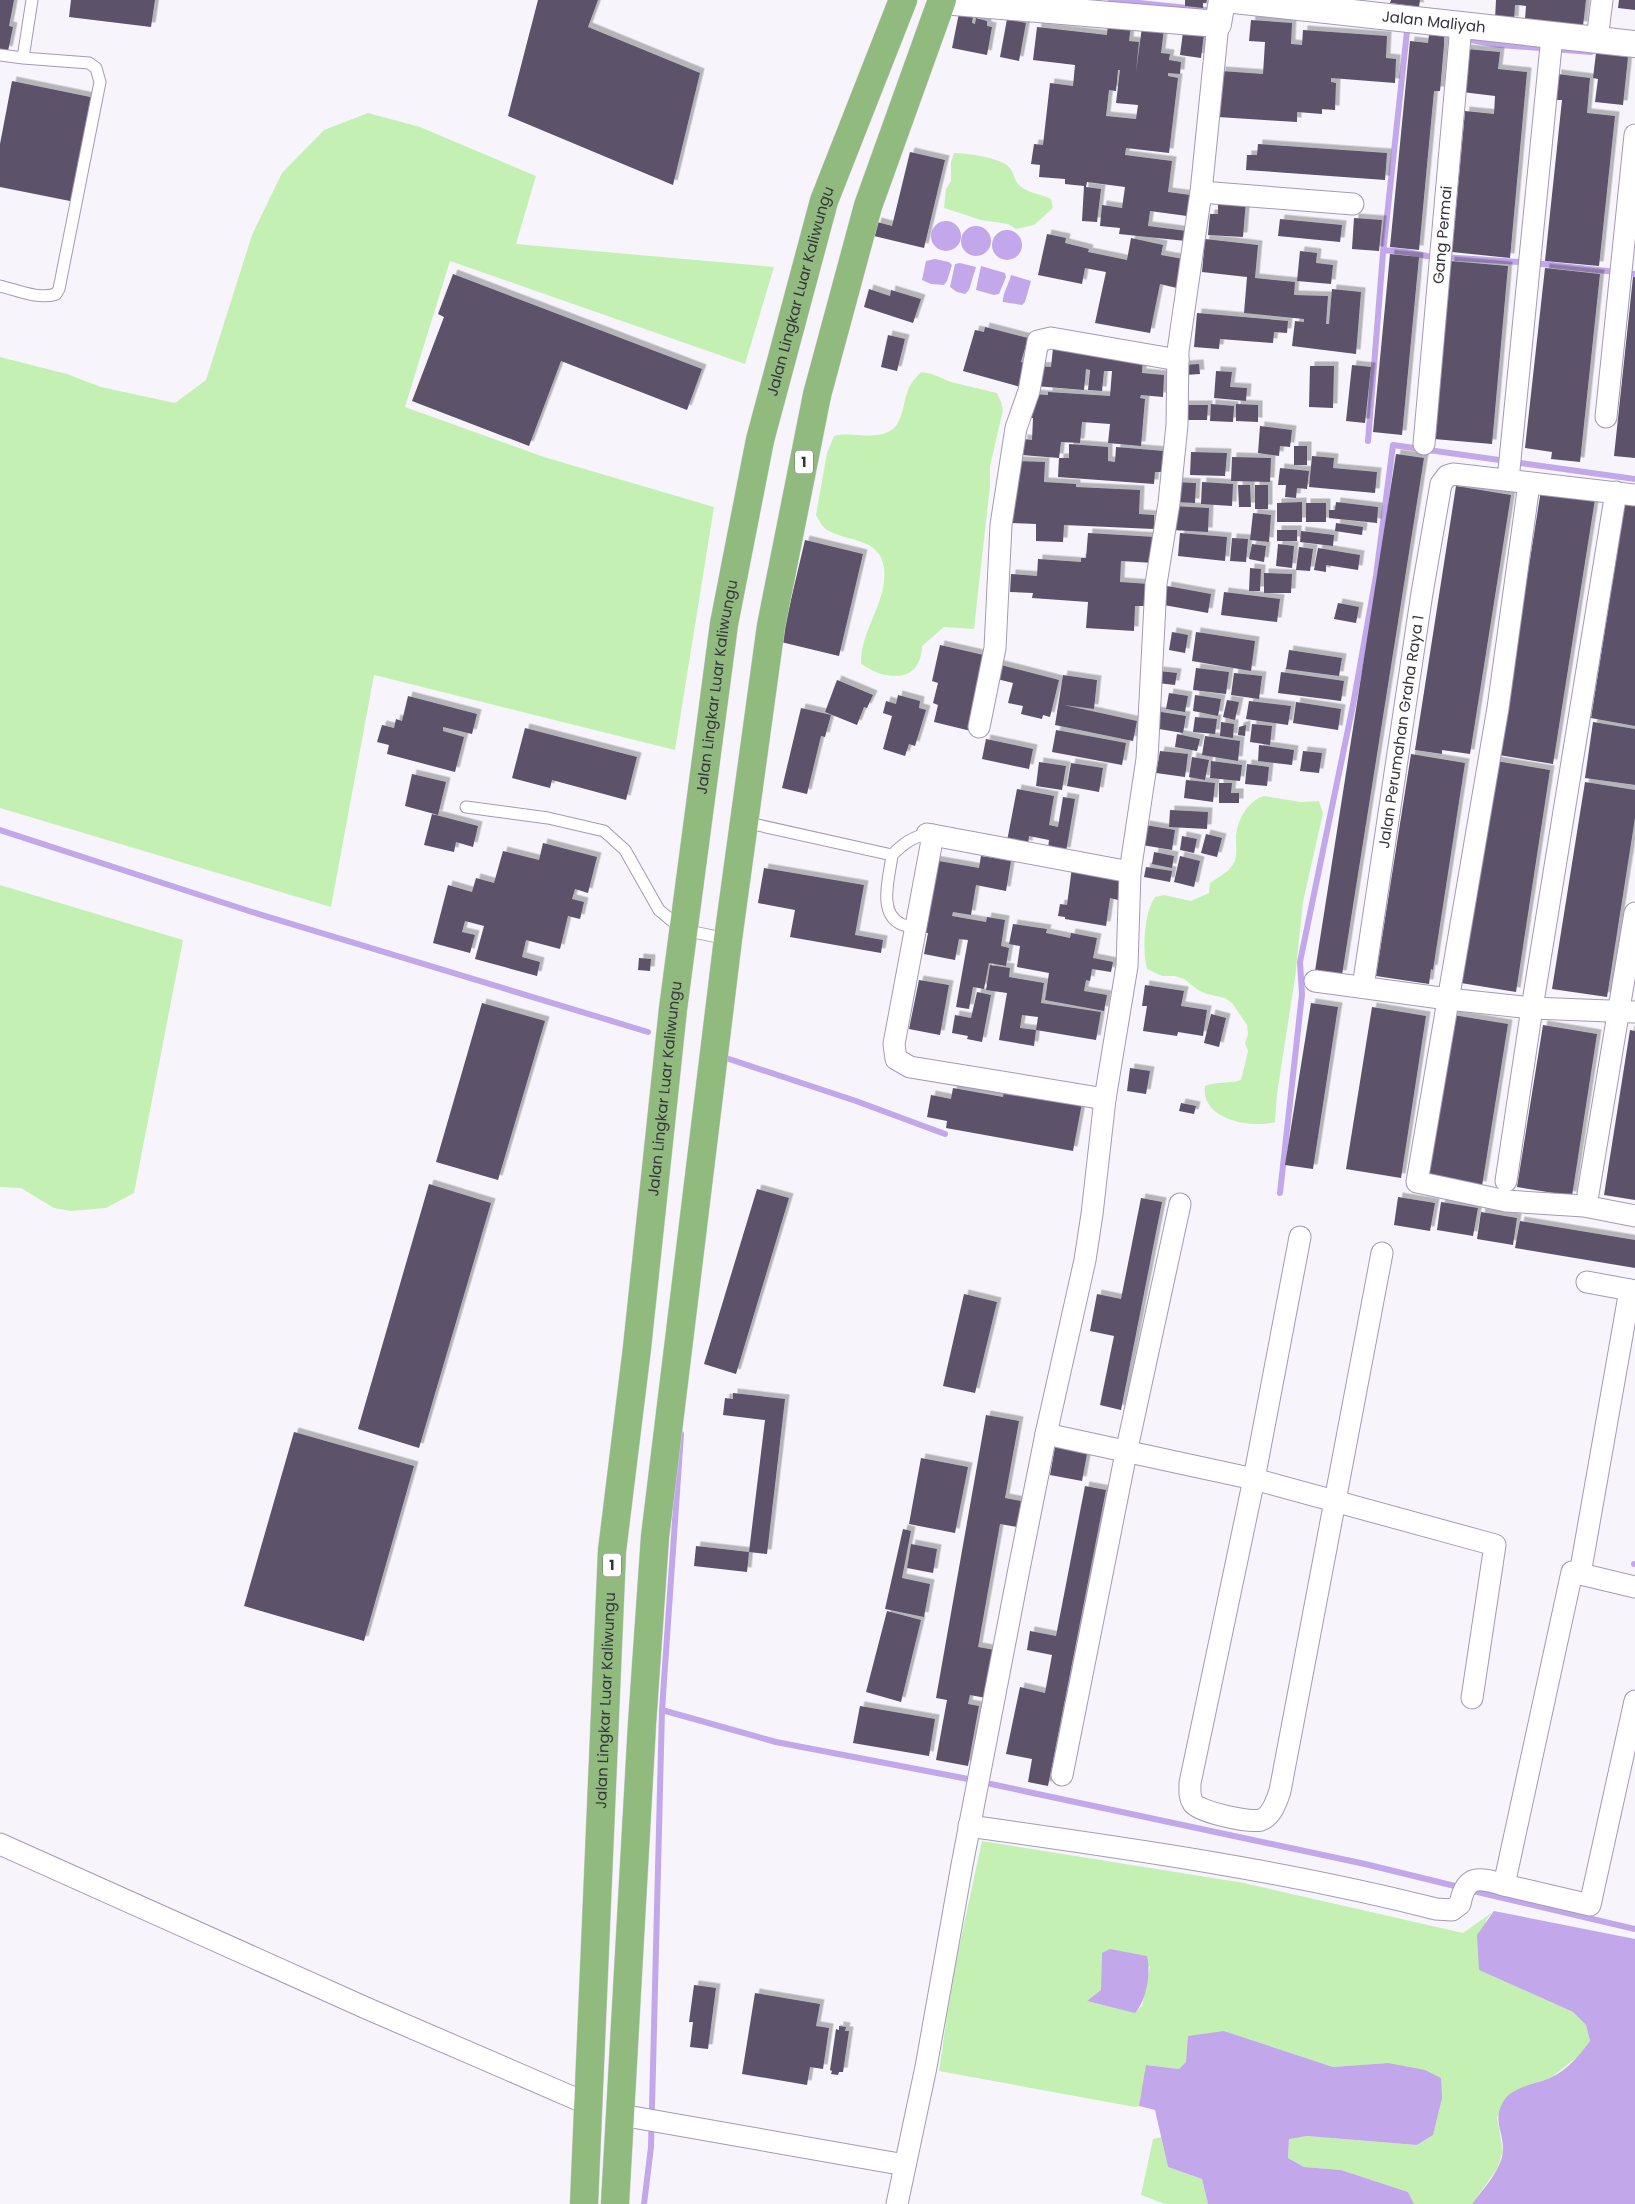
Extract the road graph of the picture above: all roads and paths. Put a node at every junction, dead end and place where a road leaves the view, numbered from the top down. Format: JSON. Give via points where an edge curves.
{"nodes":[{"id":1,"x":32,"y":0,"type":"edge"},
{"id":2,"x":903,"y":0,"type":"edge"},
{"id":3,"x":1602,"y":0,"type":"edge"},
{"id":4,"x":942,"y":1,"type":"edge"},
{"id":5,"x":1372,"y":7,"type":"edge"},
{"id":6,"x":1223,"y":9,"type":"edge"},
{"id":7,"x":1598,"y":32,"type":"junction"},
{"id":8,"x":1460,"y":35,"type":"junction"},
{"id":9,"x":1551,"y":39,"type":"junction"},
{"id":10,"x":1635,"y":44,"type":"edge"},
{"id":11,"x":0,"y":54,"type":"edge"},
{"id":12,"x":23,"y":58,"type":"junction"},
{"id":13,"x":1635,"y":135,"type":"edge"},
{"id":14,"x":1201,"y":192,"type":"junction"},
{"id":15,"x":1353,"y":204,"type":"dead end"},
{"id":16,"x":0,"y":286,"type":"edge"},
{"id":17,"x":1178,"y":360,"type":"junction"},
{"id":18,"x":1606,"y":417,"type":"dead end"},
{"id":19,"x":1424,"y":444,"type":"dead end"},
{"id":20,"x":1514,"y":474,"type":"junction"},
{"id":21,"x":1625,"y":494,"type":"edge"},
{"id":22,"x":979,"y":727,"type":"dead end"},
{"id":23,"x":466,"y":807,"type":"dead end"},
{"id":24,"x":744,"y":822,"type":"junction"},
{"id":25,"x":930,"y":834,"type":"junction"},
{"id":26,"x":892,"y":855,"type":"junction"},
{"id":27,"x":1130,"y":872,"type":"junction"},
{"id":28,"x":1635,"y":913,"type":"edge"},
{"id":29,"x":916,"y":928,"type":"junction"},
{"id":30,"x":683,"y":930,"type":"junction"},
{"id":31,"x":728,"y":939,"type":"junction"},
{"id":32,"x":1316,"y":980,"type":"dead end"},
{"id":33,"x":1363,"y":987,"type":"junction"},
{"id":34,"x":1448,"y":999,"type":"junction"},
{"id":35,"x":1532,"y":1008,"type":"junction"},
{"id":36,"x":1627,"y":1011,"type":"edge"},
{"id":37,"x":1106,"y":1099,"type":"junction"},
{"id":38,"x":1506,"y":1181,"type":"dead end"},
{"id":39,"x":1588,"y":1194,"type":"dead end"},
{"id":40,"x":1180,"y":1204,"type":"dead end"},
{"id":41,"x":1635,"y":1216,"type":"edge"},
{"id":42,"x":1300,"y":1236,"type":"dead end"},
{"id":43,"x":1382,"y":1253,"type":"dead end"},
{"id":44,"x":1587,"y":1282,"type":"dead end"},
{"id":45,"x":1632,"y":1290,"type":"edge"},
{"id":46,"x":1046,"y":1434,"type":"junction"},
{"id":47,"x":1126,"y":1453,"type":"junction"},
{"id":48,"x":1254,"y":1479,"type":"junction"},
{"id":49,"x":1334,"y":1500,"type":"junction"},
{"id":50,"x":1580,"y":1574,"type":"junction"},
{"id":51,"x":1635,"y":1587,"type":"edge"},
{"id":52,"x":1472,"y":1698,"type":"dead end"},
{"id":53,"x":1635,"y":1701,"type":"edge"},
{"id":54,"x":1062,"y":1775,"type":"dead end"},
{"id":55,"x":969,"y":1826,"type":"junction"},
{"id":56,"x":0,"y":1844,"type":"edge"},
{"id":57,"x":1504,"y":1885,"type":"junction"},
{"id":58,"x":588,"y":2104,"type":"junction"},
{"id":59,"x":642,"y":2118,"type":"junction"},
{"id":60,"x":905,"y":2166,"type":"junction"},
{"id":61,"x":584,"y":2204,"type":"edge"},
{"id":62,"x":615,"y":2204,"type":"edge"},
{"id":63,"x":897,"y":2204,"type":"edge"}],
"edges":[{"from":1,"to":12,"type":"lane"},
{"from":2,"to":30,"type":"highway","name":"Jalan Lingkar Luar Kaliwungu","number":"1","via":[[824,202],[760,440],[724,624]]},
{"from":3,"to":7,"type":"street"},
{"from":4,"to":6,"type":"street","name":"Jalan Maliyah"},
{"from":4,"to":24,"type":"highway","number":"1","via":[[868,206],[817,395],[772,626]]},
{"from":5,"to":6,"type":"street","name":"Jalan Maliyah"},
{"from":5,"to":8,"type":"street","name":"Jalan Maliyah"},
{"from":6,"to":14,"type":"street"},
{"from":7,"to":9,"type":"street","name":"Jalan Maliyah"},
{"from":7,"to":10,"type":"street","name":"Jalan Maliyah"},
{"from":8,"to":9,"type":"street","name":"Jalan Maliyah"},
{"from":8,"to":19,"type":"street","name":"Gang Permai"},
{"from":9,"to":20,"type":"street"},
{"from":11,"to":12,"type":"lane"},
{"from":12,"to":16,"type":"lane","via":[[89,63],[96,68],[100,82],[59,289],[52,295]]},
{"from":13,"to":18,"type":"street"},
{"from":14,"to":15,"type":"street"},
{"from":14,"to":17,"type":"street"},
{"from":17,"to":22,"type":"street","via":[[1051,338],[1038,341],[1028,391],[1016,428],[1001,525],[995,648]]},
{"from":17,"to":27,"type":"street","via":[[1177,424],[1156,584],[1147,760]]},
{"from":20,"to":21,"type":"street","name":"Jalan Perumahan Graha Raya 1"},
{"from":20,"to":33,"type":"street","name":"Jalan Perumahan Graha Raya 1","via":[[1453,474],[1441,484],[1420,603]]},
{"from":20,"to":34,"type":"street","via":[[1498,708]]},
{"from":21,"to":35,"type":"street","name":"Jalan Perumahan Graha Raya 1"},
{"from":23,"to":30,"type":"lane","via":[[548,818],[604,831],[625,850],[659,910]]},
{"from":24,"to":26,"type":"lane"},
{"from":24,"to":31,"type":"highway","number":"1"},
{"from":25,"to":26,"type":"lane","via":[[916,836]]},
{"from":25,"to":27,"type":"street"},
{"from":25,"to":29,"type":"street"},
{"from":26,"to":29,"type":"lane","via":[[886,903],[899,923]]},
{"from":27,"to":37,"type":"street","via":[[1127,966]]},
{"from":28,"to":36,"type":"street"},
{"from":29,"to":37,"type":"street","via":[[894,1044],[896,1059],[910,1067]]},
{"from":30,"to":31,"type":"lane"},
{"from":30,"to":58,"type":"highway","name":"Jalan Lingkar Luar Kaliwungu","number":"1","via":[[612,1551]]},
{"from":31,"to":59,"type":"highway","number":"1","via":[[655,1537],[642,1724]]},
{"from":32,"to":33,"type":"street"},
{"from":33,"to":34,"type":"street"},
{"from":34,"to":35,"type":"street"},
{"from":34,"to":41,"type":"street","via":[[1416,1182],[1506,1201],[1584,1206]]},
{"from":35,"to":36,"type":"street"},
{"from":35,"to":38,"type":"street","name":"Jalan Perumahan Graha Raya 1"},
{"from":36,"to":39,"type":"street"},
{"from":37,"to":46,"type":"street","via":[[1085,1260]]},
{"from":40,"to":47,"type":"street"},
{"from":42,"to":48,"type":"street"},
{"from":43,"to":49,"type":"street"},
{"from":44,"to":45,"type":"street"},
{"from":45,"to":50,"type":"street"},
{"from":46,"to":47,"type":"street"},
{"from":46,"to":55,"type":"street"},
{"from":47,"to":48,"type":"street"},
{"from":47,"to":54,"type":"street"},
{"from":48,"to":49,"type":"street"},
{"from":48,"to":49,"type":"street","via":[[1190,1783],[1194,1804],[1230,1817],[1260,1820],[1275,1805],[1280,1791]]},
{"from":49,"to":52,"type":"street","via":[[1495,1545]]},
{"from":50,"to":51,"type":"street"},
{"from":50,"to":57,"type":"street","via":[[1572,1572]]},
{"from":53,"to":57,"type":"street","via":[[1590,1905]]},
{"from":55,"to":57,"type":"street","via":[[1159,1852],[1436,1909],[1452,1910],[1460,1904],[1462,1892],[1469,1882],[1480,1878]]},
{"from":55,"to":60,"type":"street"},
{"from":56,"to":58,"type":"street"},
{"from":58,"to":61,"type":"highway","name":"Jalan Lingkar Luar Kaliwungu","number":"1"},
{"from":59,"to":60,"type":"street"},
{"from":59,"to":62,"type":"highway","number":"1"},
{"from":60,"to":63,"type":"street"}]}
